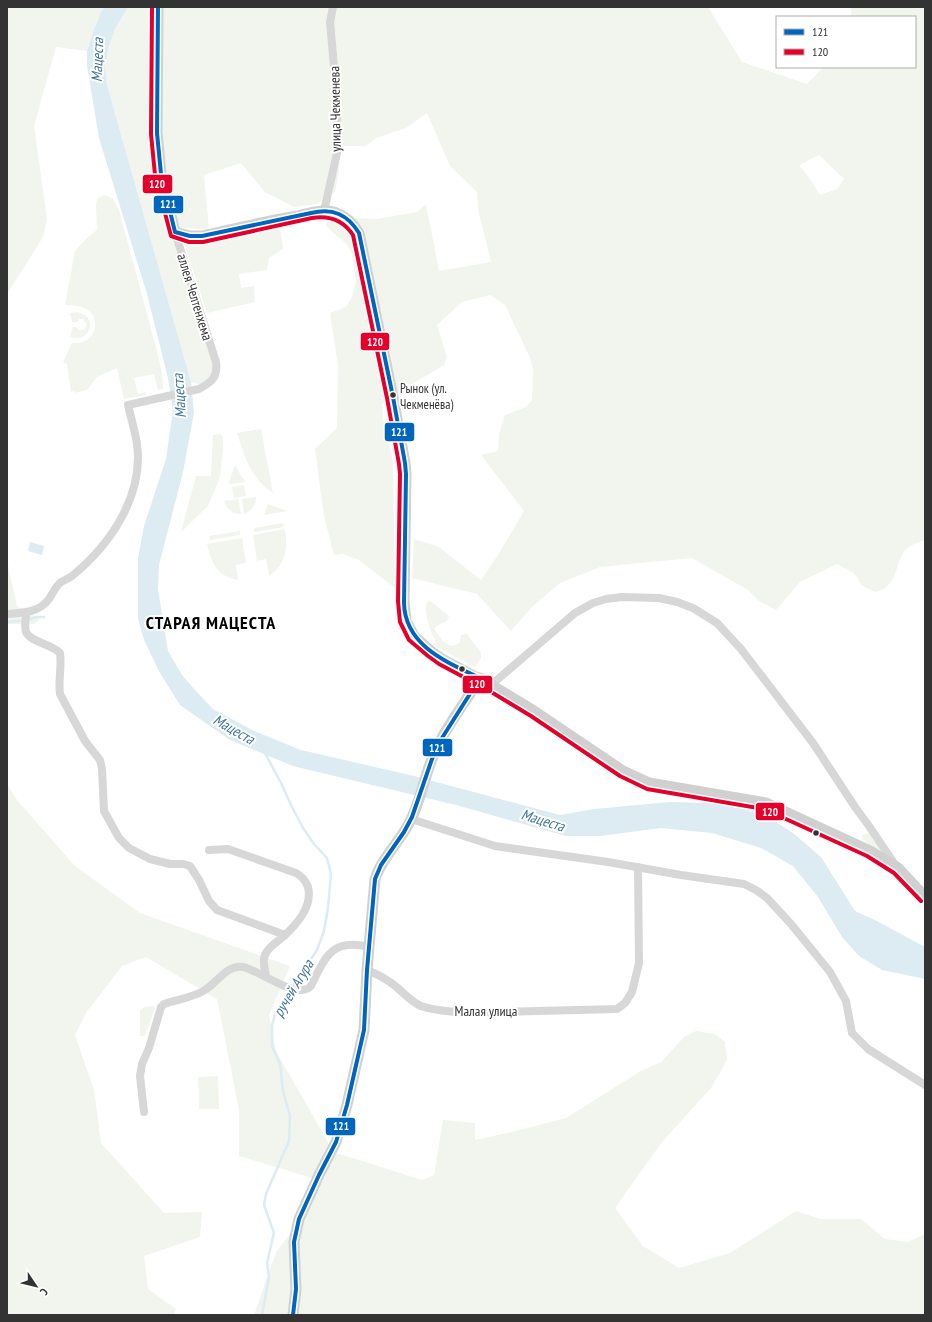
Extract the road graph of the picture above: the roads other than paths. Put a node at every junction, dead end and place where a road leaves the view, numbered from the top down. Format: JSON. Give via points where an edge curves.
{"nodes":[{"id":1,"x":158,"y":7,"type":"edge"},
{"id":2,"x":333,"y":7,"type":"edge"},
{"id":3,"x":324,"y":211,"type":"junction"},
{"id":4,"x":175,"y":232,"type":"junction"},
{"id":5,"x":26,"y":613,"type":"junction"},
{"id":6,"x":7,"y":614,"type":"edge"},
{"id":7,"x":480,"y":678,"type":"junction"},
{"id":8,"x":492,"y":684,"type":"junction"},
{"id":9,"x":411,"y":819,"type":"junction"},
{"id":10,"x":209,"y":850,"type":"dead end"},
{"id":11,"x":638,"y":867,"type":"junction"},
{"id":12,"x":898,"y":868,"type":"junction"},
{"id":13,"x":925,"y":897,"type":"edge"},
{"id":14,"x":285,"y":935,"type":"junction"},
{"id":15,"x":369,"y":947,"type":"junction"},
{"id":16,"x":367,"y":970,"type":"junction"},
{"id":17,"x":266,"y":976,"type":"junction"},
{"id":18,"x":925,"y":1085,"type":"edge"},
{"id":19,"x":144,"y":1112,"type":"dead end"},
{"id":20,"x":293,"y":1315,"type":"edge"}],
"edges":[{"from":1,"to":4,"type":"main road","name":"аллея Челтенхема","via":[[157,133],[161,174]]},
{"from":2,"to":3,"type":"street","name":"улица Чекменева","via":[[330,22],[338,100],[337,153]]},
{"from":3,"to":4,"type":"main road","via":[[202,236]]},
{"from":3,"to":7,"type":"main road","via":[[344,216],[354,224],[359,233],[393,397],[406,474],[406,621],[414,636],[432,652]]},
{"from":4,"to":5,"type":"street","name":"аллея Челтенхема","via":[[216,362],[216,374],[208,384],[198,390],[128,406],[137,444],[138,462],[127,507],[95,554],[55,588],[48,601],[36,610]]},
{"from":5,"to":6,"type":"street"},
{"from":5,"to":14,"type":"street","via":[[25,631],[28,635],[60,653],[60,694],[85,741],[100,760],[104,811],[119,838],[129,848],[150,859],[190,866],[213,907],[221,912]]},
{"from":7,"to":8,"type":"main road"},
{"from":7,"to":9,"type":"main road","via":[[431,760]]},
{"from":8,"to":12,"type":"main road","via":[[635,777],[663,786],[766,803],[870,851]]},
{"from":8,"to":12,"type":"street","via":[[575,613],[593,603],[622,597],[659,598],[693,608],[717,623],[741,649],[814,743]]},
{"from":9,"to":11,"type":"street","via":[[494,846]]},
{"from":9,"to":15,"type":"main road","via":[[377,873]]},
{"from":10,"to":14,"type":"street","via":[[228,849],[296,874],[303,879],[309,892],[308,903],[298,922]]},
{"from":11,"to":16,"type":"street","name":"Малая улица","via":[[639,963],[632,992],[625,1003],[616,1009],[464,1013],[440,1010],[413,1002],[389,981]]},
{"from":11,"to":18,"type":"street","via":[[744,884],[767,898],[830,972],[846,1001],[852,1033],[868,1049]]},
{"from":12,"to":13,"type":"main road"},
{"from":14,"to":17,"type":"street","via":[[265,954]]},
{"from":15,"to":16,"type":"main road"},
{"from":15,"to":17,"type":"street","via":[[348,944],[335,949],[324,960],[309,988],[297,990]]},
{"from":16,"to":20,"type":"main road","via":[[364,1030],[347,1105],[336,1142],[299,1219],[294,1242],[296,1289]]},
{"from":17,"to":19,"type":"street","via":[[244,967],[231,968],[205,991],[164,1004],[142,1064],[140,1076]]}]}
